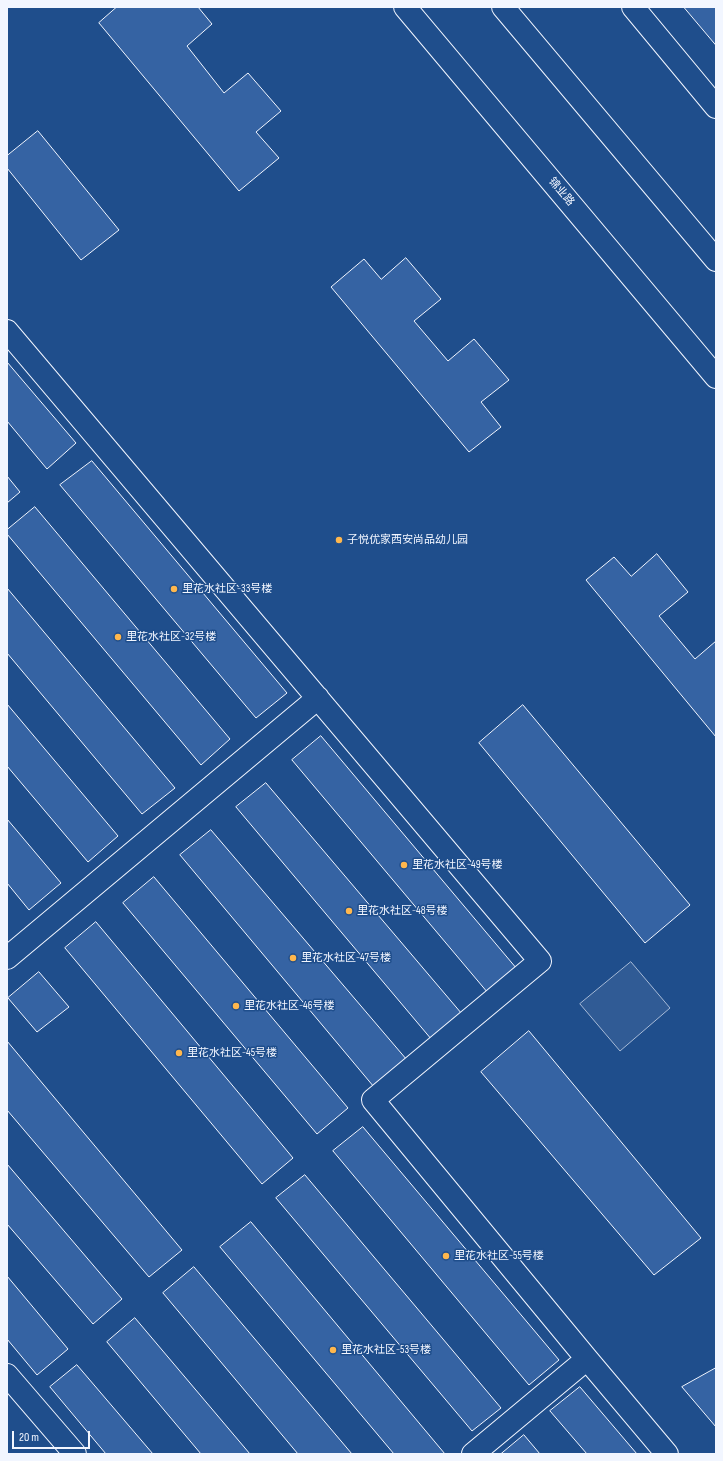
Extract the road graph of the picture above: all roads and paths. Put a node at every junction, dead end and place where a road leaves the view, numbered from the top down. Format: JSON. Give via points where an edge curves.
{"nodes":[{"id":1,"x":405,"y":7,"type":"edge"},
{"id":2,"x":503,"y":7,"type":"edge"},
{"id":3,"x":632,"y":7,"type":"edge"},
{"id":4,"x":716,"y":107,"type":"edge"},
{"id":5,"x":716,"y":260,"type":"edge"},
{"id":6,"x":7,"y":331,"type":"edge"},
{"id":7,"x":716,"y":377,"type":"edge"},
{"id":8,"x":318,"y":698,"type":"junction"},
{"id":9,"x":7,"y":958,"type":"edge"},
{"id":10,"x":587,"y":1359,"type":"junction"},
{"id":11,"x":7,"y":1375,"type":"edge"},
{"id":12,"x":75,"y":1454,"type":"edge"},
{"id":13,"x":473,"y":1454,"type":"edge"},
{"id":14,"x":667,"y":1454,"type":"edge"}],
"edges":[{"from":1,"to":7,"type":"street","name":"锦业路"},
{"from":2,"to":5,"type":"street"},
{"from":3,"to":4,"type":"street"},
{"from":6,"to":8,"type":"street"},
{"from":8,"to":9,"type":"street"},
{"from":8,"to":10,"type":"street","via":[[540,961],[373,1100]]},
{"from":10,"to":13,"type":"street"},
{"from":10,"to":14,"type":"street"},
{"from":11,"to":12,"type":"street"}]}
